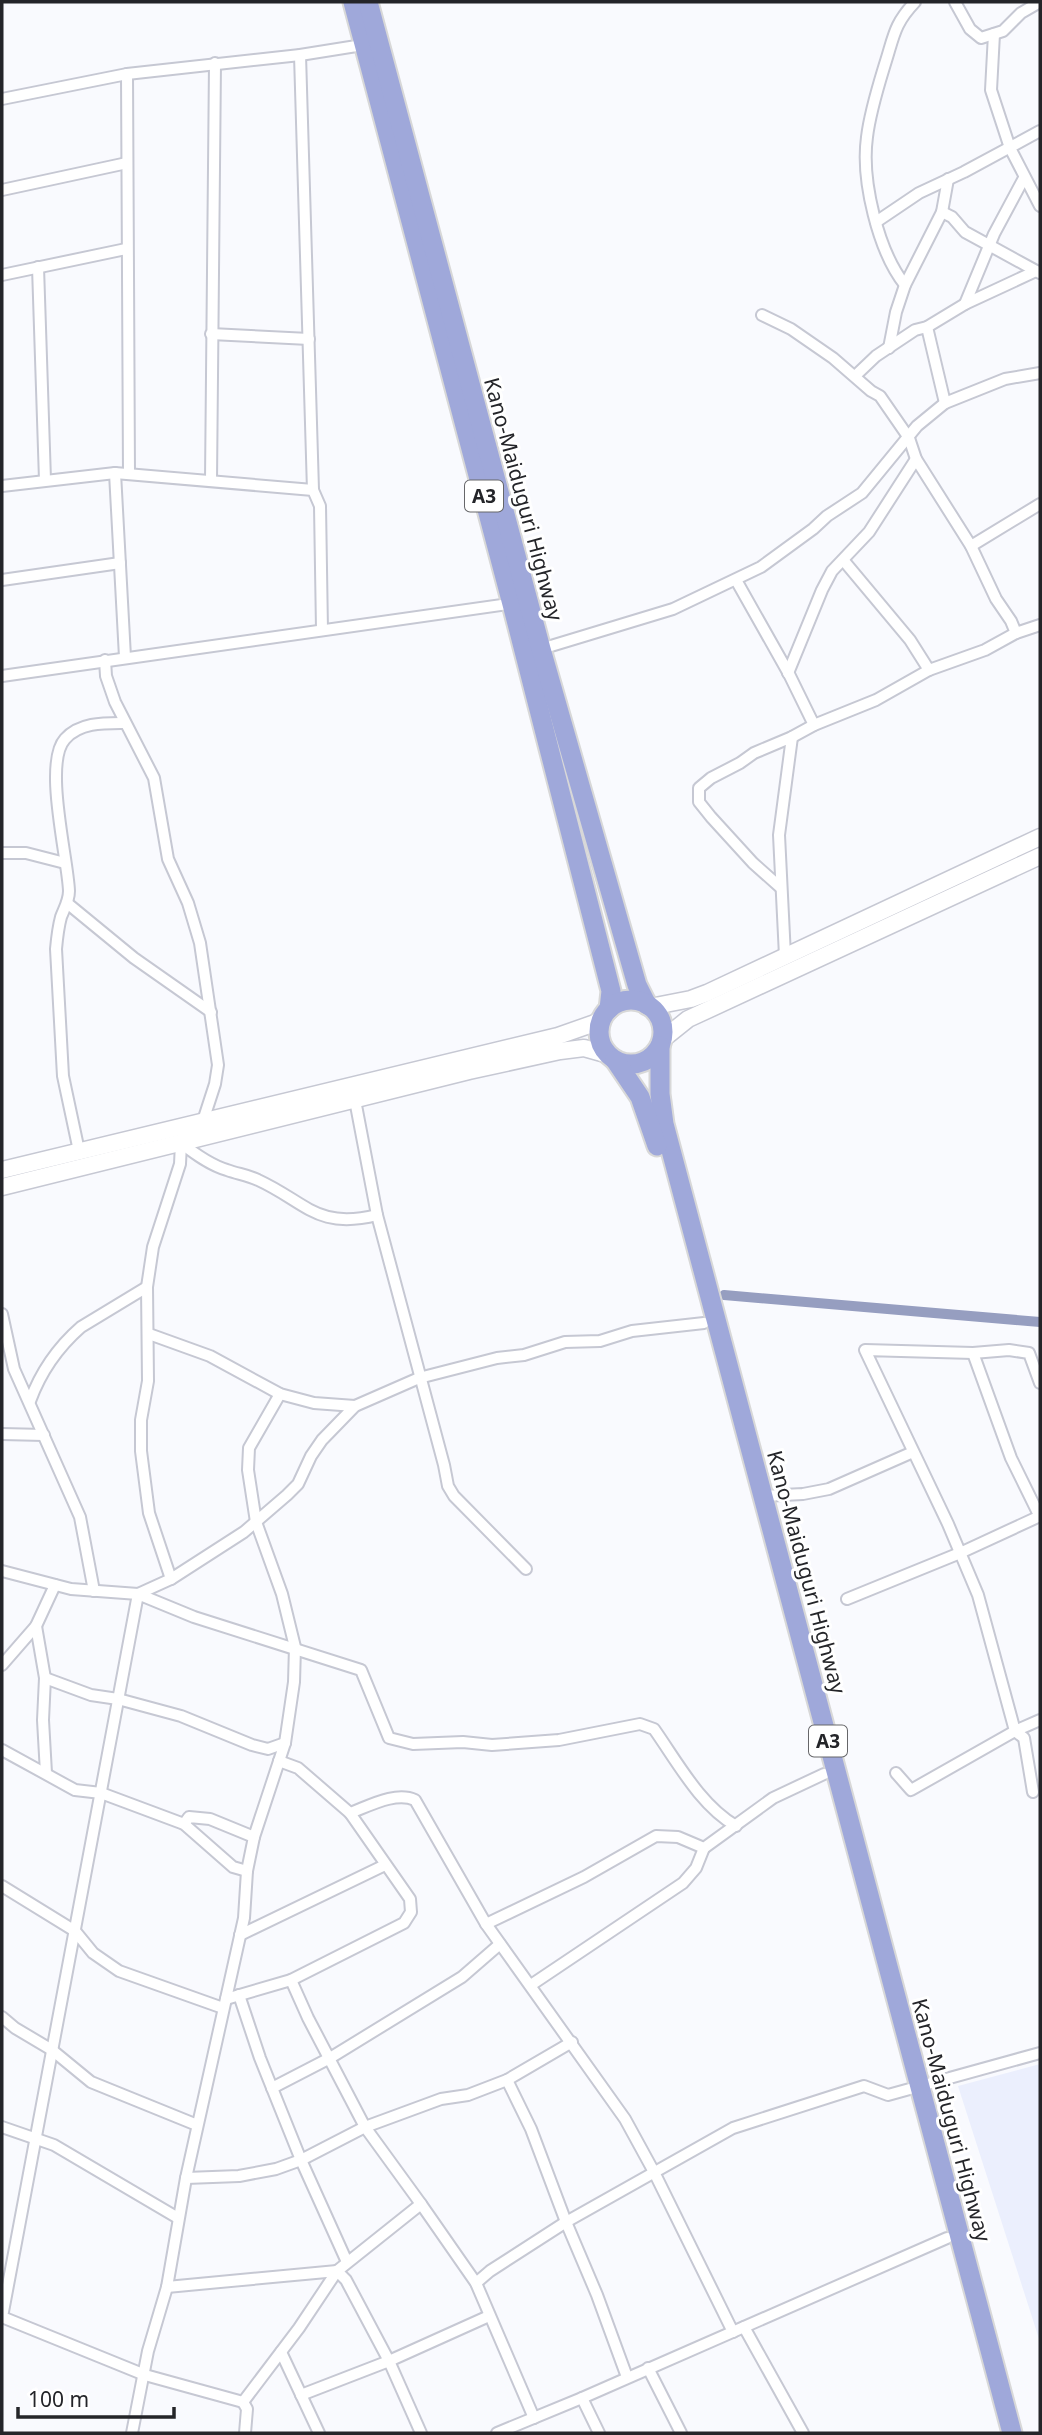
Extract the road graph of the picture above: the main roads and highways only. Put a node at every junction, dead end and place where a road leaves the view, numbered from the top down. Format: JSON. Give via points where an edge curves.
{"nodes":[{"id":1,"x":353,"y":2,"type":"edge"},
{"id":2,"x":368,"y":2,"type":"edge"},
{"id":3,"x":372,"y":44,"type":"junction"},
{"id":4,"x":520,"y":601,"type":"junction"},
{"id":5,"x":1040,"y":837,"type":"edge"},
{"id":6,"x":1040,"y":856,"type":"edge"},
{"id":7,"x":649,"y":1006,"type":"junction"},
{"id":8,"x":607,"y":1013,"type":"junction"},
{"id":9,"x":661,"y":1042,"type":"junction"},
{"id":10,"x":612,"y":1057,"type":"junction"},
{"id":11,"x":2,"y":1170,"type":"edge"},
{"id":12,"x":2,"y":1187,"type":"edge"},
{"id":13,"x":776,"y":1571,"type":"junction"},
{"id":14,"x":914,"y":2087,"type":"junction"},
{"id":15,"x":999,"y":2433,"type":"edge"},
{"id":16,"x":1012,"y":2433,"type":"edge"}],
"edges":[{"from":1,"to":3,"type":"highway","name":"Kano-Maiduguri Highway","number":"A3"},
{"from":2,"to":3,"type":"highway","name":"Kano-Maiduguri Highway","number":"A3"},
{"from":3,"to":4,"type":"highway","name":"Kano-Maiduguri Highway","number":"A3"},
{"from":4,"to":7,"type":"highway","name":"Kano-Maiduguri Highway","number":"A3","via":[[541,649],[637,985]]},
{"from":4,"to":8,"type":"highway","name":"Kano-Maiduguri Highway","number":"A3","via":[[611,991]]},
{"from":5,"to":7,"type":"main road","via":[[691,999]]},
{"from":6,"to":9,"type":"main road","via":[[688,1020]]},
{"from":7,"to":8,"type":"highway","via":[[623,1001]]},
{"from":7,"to":9,"type":"highway","number":"A3","via":[[661,1021]]},
{"from":8,"to":10,"type":"highway","number":"A3","via":[[601,1040]]},
{"from":8,"to":11,"type":"main road","via":[[595,1023],[558,1036]]},
{"from":9,"to":10,"type":"highway","via":[[646,1061],[625,1064]]},
{"from":9,"to":13,"type":"highway","name":"Kano-Maiduguri Highway","number":"A3","via":[[664,1124],[763,1496]]},
{"from":10,"to":12,"type":"main road","via":[[584,1048],[560,1051]]},
{"from":10,"to":13,"type":"highway","name":"Kano-Maiduguri Highway","number":"A3","via":[[647,1112]]},
{"from":13,"to":14,"type":"highway","name":"Kano-Maiduguri Highway","number":"A3"},
{"from":13,"to":14,"type":"highway","name":"Kano-Maiduguri Highway","number":"A3","via":[[824,1774]]},
{"from":14,"to":15,"type":"highway","name":"Kano-Maiduguri Highway","number":"A3","via":[[947,2238]]},
{"from":14,"to":16,"type":"highway","name":"Kano-Maiduguri Highway","number":"A3"}]}
